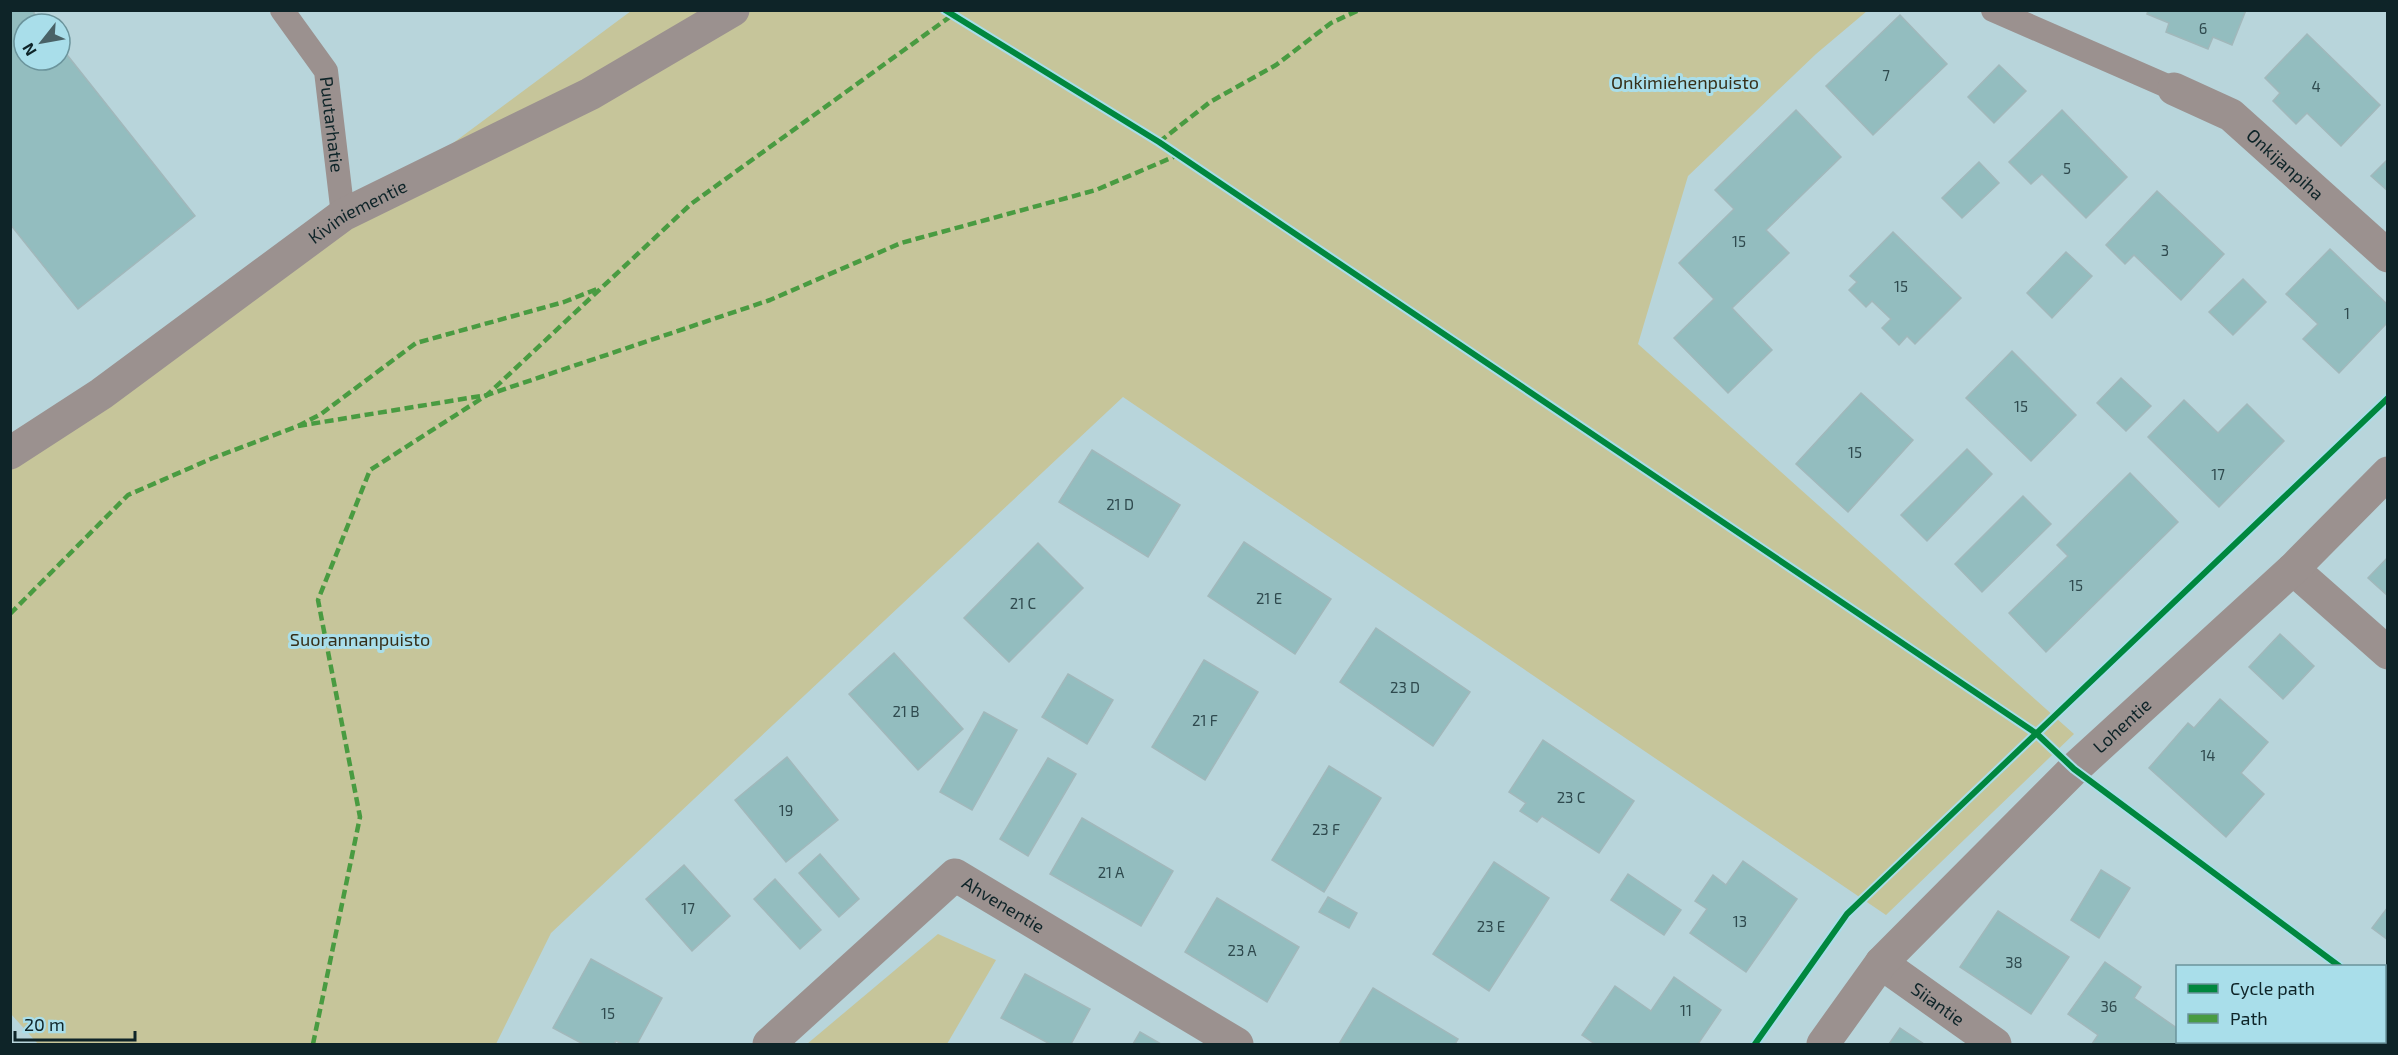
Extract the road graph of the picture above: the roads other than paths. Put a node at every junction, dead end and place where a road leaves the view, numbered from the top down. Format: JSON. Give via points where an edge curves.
{"nodes":[{"id":1,"x":282,"y":10,"type":"edge"},
{"id":2,"x":733,"y":10,"type":"edge"},
{"id":3,"x":1993,"y":10,"type":"edge"},
{"id":4,"x":2174,"y":89,"type":"joint"},
{"id":5,"x":344,"y":215,"type":"junction"},
{"id":6,"x":2388,"y":256,"type":"edge"},
{"id":7,"x":10,"y":453,"type":"edge"},
{"id":8,"x":2388,"y":473,"type":"edge"},
{"id":9,"x":2293,"y":569,"type":"junction"},
{"id":10,"x":2388,"y":653,"type":"edge"},
{"id":11,"x":1881,"y":963,"type":"junction"},
{"id":12,"x":769,"y":1044,"type":"edge"},
{"id":13,"x":1237,"y":1044,"type":"edge"},
{"id":14,"x":1823,"y":1044,"type":"edge"},
{"id":15,"x":1995,"y":1044,"type":"edge"}],
"edges":[{"from":1,"to":5,"type":"lane","name":"Puutarhatie","via":[[326,71]]},
{"from":2,"to":5,"type":"street","name":"Kiviniementie","via":[[590,94]]},
{"from":3,"to":4,"type":"lane"},
{"from":4,"to":6,"type":"street","name":"Onkijanpiha","via":[[2231,115]]},
{"from":5,"to":7,"type":"street","name":"Kiviniementie","via":[[101,394]]},
{"from":8,"to":9,"type":"street","name":"Lohentie"},
{"from":9,"to":10,"type":"street"},
{"from":9,"to":11,"type":"street","name":"Lohentie","via":[[2073,769]]},
{"from":11,"to":14,"type":"street","name":"Lohentie"},
{"from":11,"to":15,"type":"street","name":"Siiantie"},
{"from":12,"to":13,"type":"street","name":"Ahvenentie","via":[[955,875]]}]}
